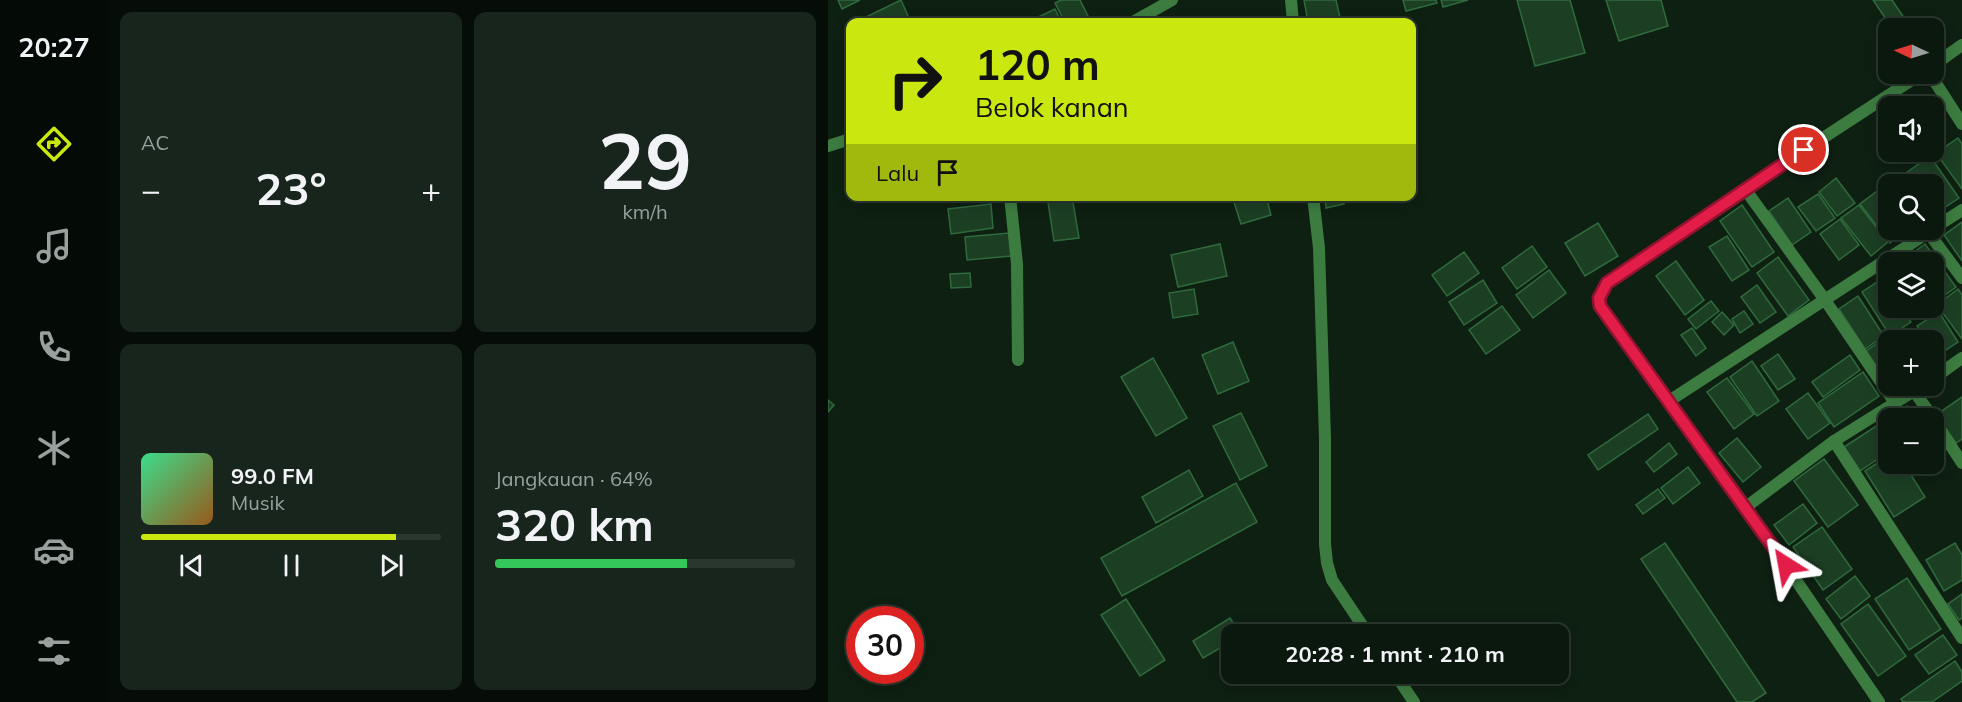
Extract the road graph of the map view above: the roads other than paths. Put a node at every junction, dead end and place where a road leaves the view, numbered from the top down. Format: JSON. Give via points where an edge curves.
{"nodes":[{"id":1,"x":1172,"y":0,"type":"edge"},
{"id":2,"x":1291,"y":0,"type":"edge"},
{"id":3,"x":1140,"y":18,"type":"edge"},
{"id":4,"x":1293,"y":18,"type":"edge"},
{"id":5,"x":1962,"y":45,"type":"edge"},
{"id":6,"x":1944,"y":58,"type":"edge"},
{"id":7,"x":1906,"y":84,"type":"edge"},
{"id":8,"x":1937,"y":84,"type":"edge"},
{"id":9,"x":1962,"y":123,"type":"edge"},
{"id":10,"x":846,"y":140,"type":"edge"},
{"id":11,"x":828,"y":146,"type":"edge"},
{"id":12,"x":1745,"y":189,"type":"junction"},
{"id":13,"x":1011,"y":201,"type":"edge"},
{"id":14,"x":1314,"y":201,"type":"edge"},
{"id":15,"x":1962,"y":210,"type":"edge"},
{"id":16,"x":1944,"y":222,"type":"edge"},
{"id":17,"x":1916,"y":240,"type":"edge"},
{"id":18,"x":1937,"y":240,"type":"edge"},
{"id":19,"x":1962,"y":278,"type":"edge"},
{"id":20,"x":1825,"y":300,"type":"junction"},
{"id":21,"x":1962,"y":358,"type":"edge"},
{"id":22,"x":1018,"y":360,"type":"dead end"},
{"id":23,"x":1944,"y":371,"type":"edge"},
{"id":24,"x":1906,"y":396,"type":"edge"},
{"id":25,"x":1669,"y":401,"type":"junction"},
{"id":26,"x":1895,"y":403,"type":"junction"},
{"id":27,"x":1944,"y":436,"type":"edge"},
{"id":28,"x":1834,"y":441,"type":"junction"},
{"id":29,"x":1962,"y":463,"type":"edge"},
{"id":30,"x":1746,"y":507,"type":"junction"},
{"id":31,"x":1361,"y":624,"type":"edge"},
{"id":32,"x":1962,"y":638,"type":"edge"},
{"id":33,"x":1402,"y":684,"type":"edge"},
{"id":34,"x":1414,"y":702,"type":"edge"},
{"id":35,"x":1879,"y":702,"type":"edge"}],
"edges":[{"from":1,"to":3,"type":"street"},
{"from":2,"to":4,"type":"street"},
{"from":5,"to":6,"type":"street"},
{"from":7,"to":12,"type":"street"},
{"from":8,"to":9,"type":"street"},
{"from":10,"to":11,"type":"street"},
{"from":12,"to":20,"type":"street"},
{"from":12,"to":25,"type":"street","via":[[1607,283],[1599,298],[1600,306]]},
{"from":13,"to":22,"type":"street","via":[[1017,264]]},
{"from":14,"to":31,"type":"street","via":[[1319,248],[1327,563],[1332,580]]},
{"from":15,"to":16,"type":"street"},
{"from":17,"to":20,"type":"street"},
{"from":18,"to":19,"type":"street"},
{"from":20,"to":25,"type":"street"},
{"from":20,"to":26,"type":"street"},
{"from":21,"to":23,"type":"street"},
{"from":24,"to":26,"type":"street"},
{"from":25,"to":30,"type":"street"},
{"from":26,"to":28,"type":"street"},
{"from":27,"to":29,"type":"street"},
{"from":28,"to":30,"type":"street"},
{"from":28,"to":32,"type":"street"},
{"from":30,"to":35,"type":"street"},
{"from":33,"to":34,"type":"street"}]}
